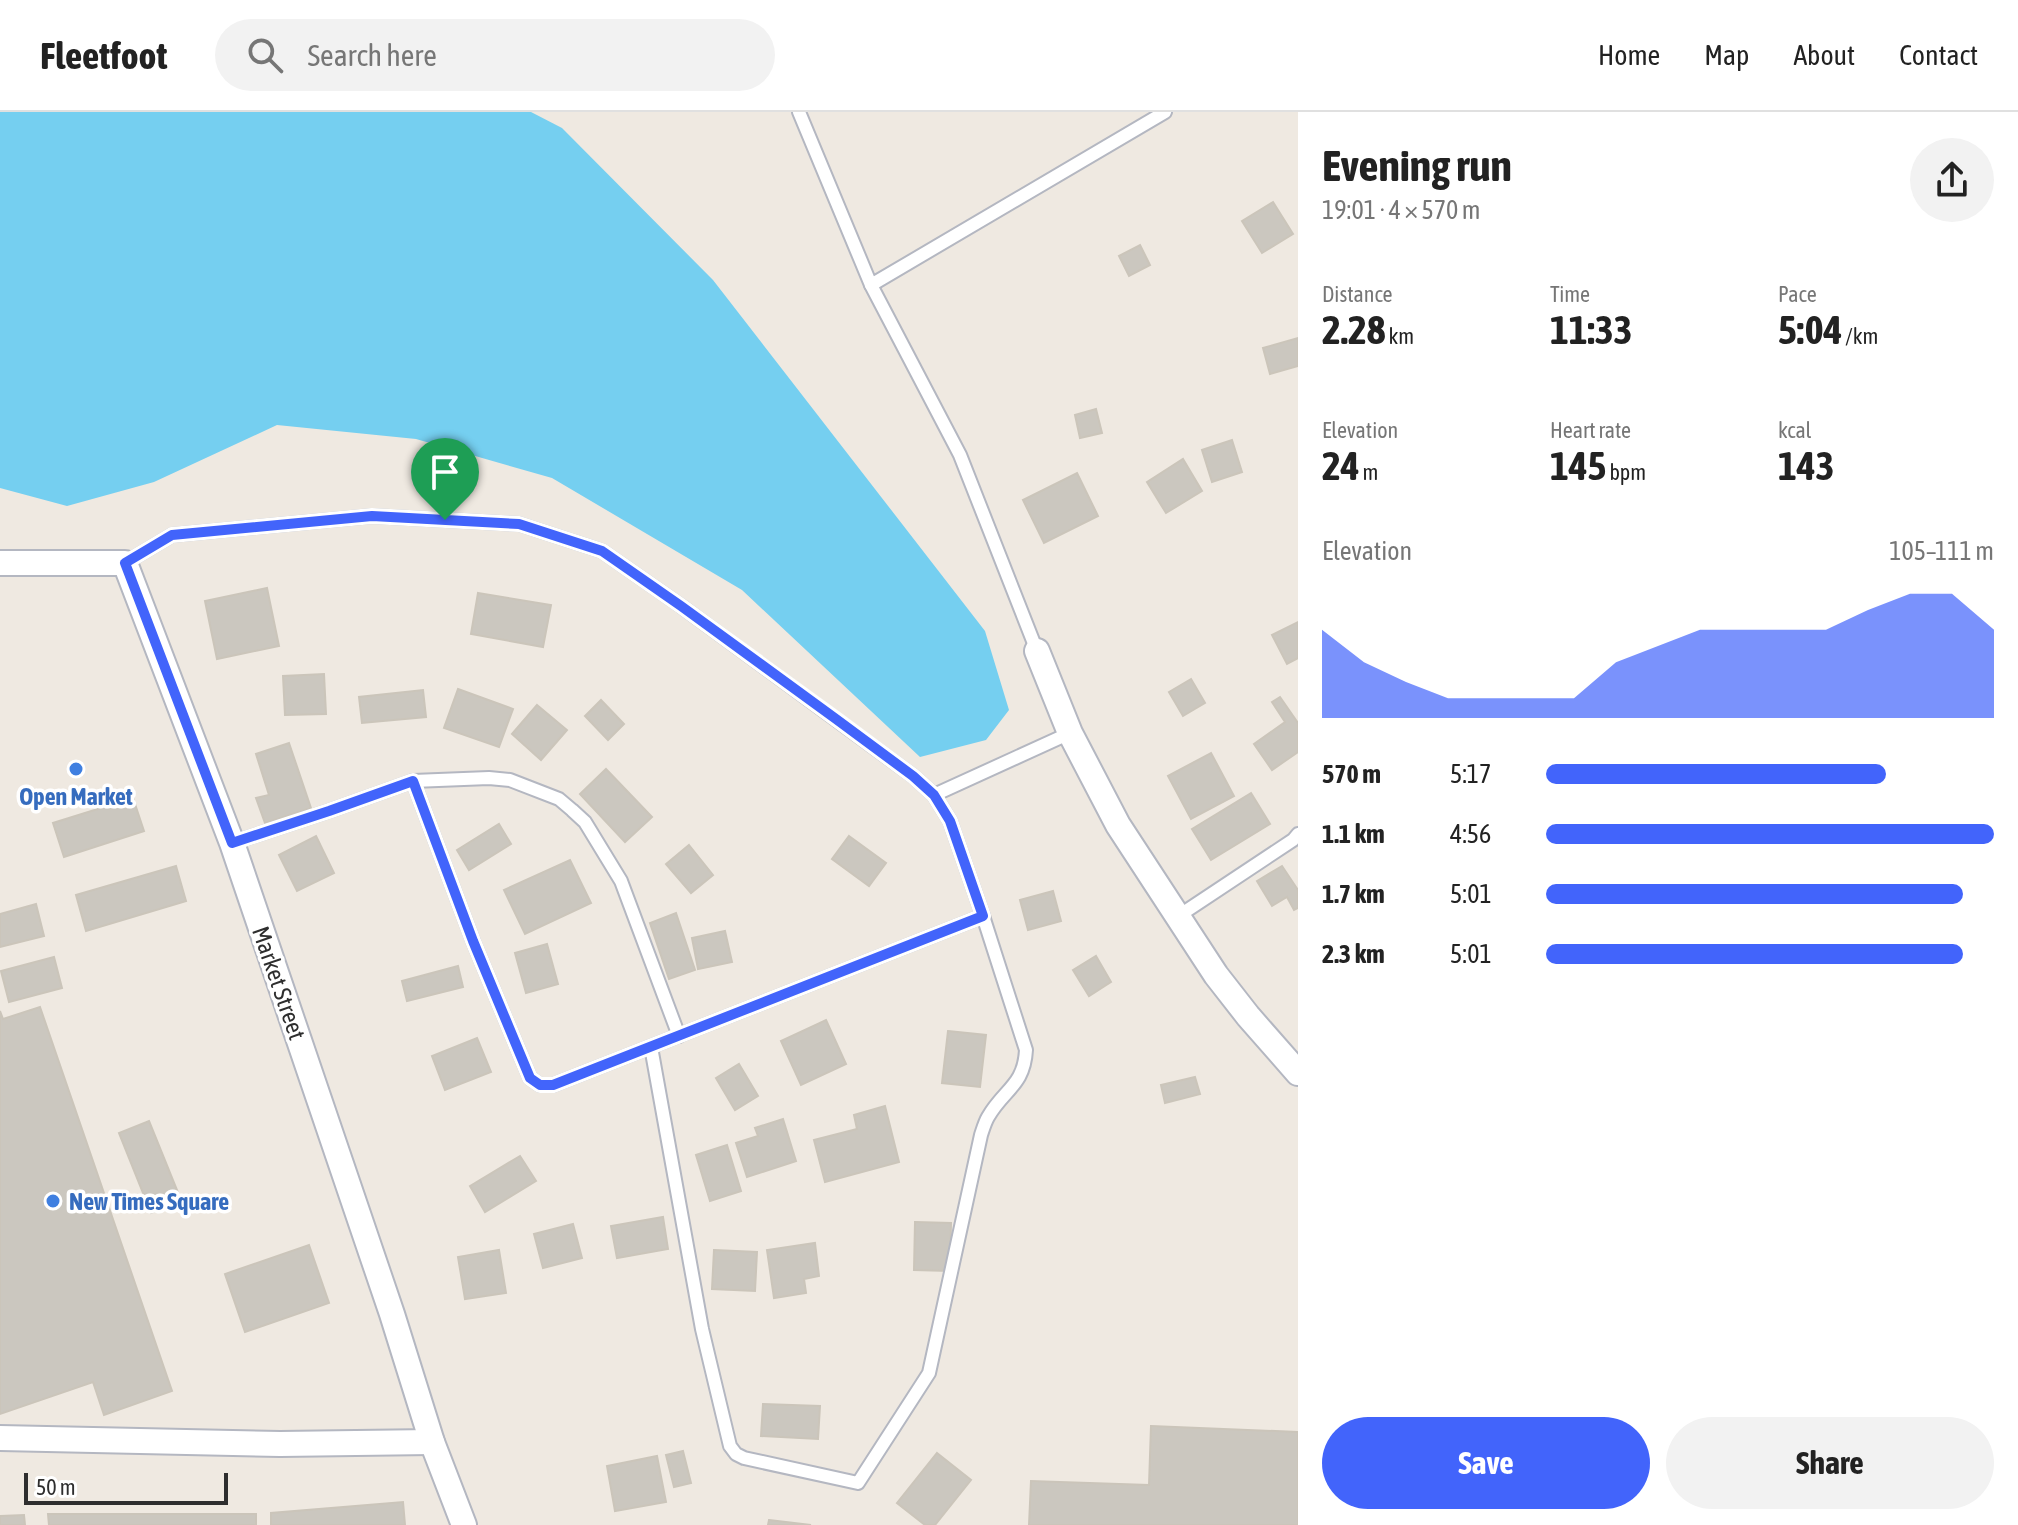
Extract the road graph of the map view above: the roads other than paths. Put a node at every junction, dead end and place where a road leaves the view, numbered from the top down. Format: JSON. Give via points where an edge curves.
{"nodes":[{"id":1,"x":799,"y":112,"type":"edge"},
{"id":2,"x":1165,"y":112,"type":"edge"},
{"id":3,"x":871,"y":285,"type":"junction"},
{"id":4,"x":0,"y":563,"type":"edge"},
{"id":5,"x":125,"y":563,"type":"junction"},
{"id":6,"x":1037,"y":651,"type":"joint"},
{"id":7,"x":1070,"y":733,"type":"junction"},
{"id":8,"x":413,"y":781,"type":"junction"},
{"id":9,"x":934,"y":795,"type":"junction"},
{"id":10,"x":1298,"y":834,"type":"edge"},
{"id":11,"x":232,"y":843,"type":"junction"},
{"id":12,"x":983,"y":916,"type":"junction"},
{"id":13,"x":1177,"y":917,"type":"junction"},
{"id":14,"x":679,"y":1036,"type":"junction"},
{"id":15,"x":651,"y":1047,"type":"junction"},
{"id":16,"x":1298,"y":1073,"type":"edge"},
{"id":17,"x":0,"y":1438,"type":"edge"},
{"id":18,"x":432,"y":1442,"type":"junction"},
{"id":19,"x":464,"y":1525,"type":"edge"}],
"edges":[{"from":1,"to":3,"type":"lane"},
{"from":2,"to":3,"type":"lane"},
{"from":3,"to":6,"type":"lane","via":[[960,455]]},
{"from":4,"to":5,"type":"street"},
{"from":5,"to":9,"type":"lane","via":[[172,535],[372,516],[519,524],[602,551]]},
{"from":5,"to":11,"type":"street","name":"Market Street"},
{"from":6,"to":7,"type":"street"},
{"from":7,"to":9,"type":"lane"},
{"from":7,"to":13,"type":"street","via":[[1118,825]]},
{"from":8,"to":11,"type":"lane"},
{"from":8,"to":14,"type":"lane","via":[[510,780],[559,799],[585,822],[621,881]]},
{"from":8,"to":15,"type":"lane","via":[[530,1078],[553,1085]]},
{"from":9,"to":12,"type":"lane","via":[[950,821]]},
{"from":10,"to":13,"type":"lane"},
{"from":11,"to":18,"type":"street","name":"Market Street"},
{"from":12,"to":14,"type":"lane"},
{"from":12,"to":15,"type":"lane","via":[[1026,1050],[1025,1066],[988,1116],[981,1135],[929,1373],[858,1483],[744,1458],[730,1446],[702,1329]]},
{"from":13,"to":16,"type":"street","via":[[1216,975]]},
{"from":14,"to":15,"type":"lane"},
{"from":17,"to":18,"type":"street"},
{"from":18,"to":19,"type":"street","name":"Market Street"}]}
